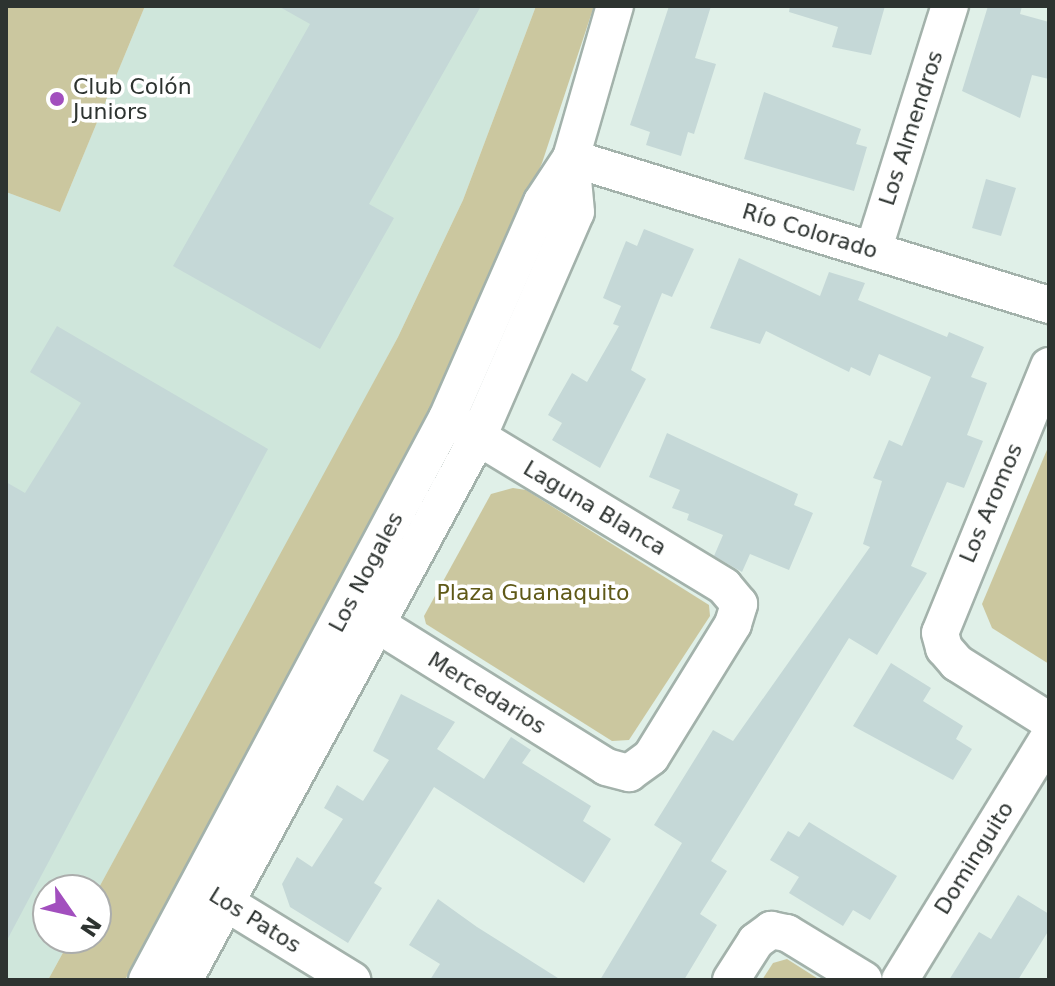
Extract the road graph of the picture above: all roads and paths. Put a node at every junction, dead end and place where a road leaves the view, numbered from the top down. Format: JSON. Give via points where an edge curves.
{"nodes":[{"id":1,"x":615,"y":6,"type":"edge"},
{"id":2,"x":950,"y":6,"type":"edge"},
{"id":3,"x":571,"y":158,"type":"junction"},
{"id":4,"x":873,"y":251,"type":"junction"},
{"id":5,"x":1049,"y":305,"type":"edge"},
{"id":6,"x":1049,"y":366,"type":"edge"},
{"id":7,"x":447,"y":418,"type":"junction"},
{"id":8,"x":478,"y":437,"type":"junction"},
{"id":9,"x":363,"y":616,"type":"junction"},
{"id":10,"x":1049,"y":721,"type":"edge"},
{"id":11,"x":1049,"y":737,"type":"edge"},
{"id":12,"x":629,"y":773,"type":"joint"},
{"id":13,"x":198,"y":885,"type":"junction"},
{"id":14,"x":229,"y":904,"type":"junction"},
{"id":15,"x":147,"y":980,"type":"edge"},
{"id":16,"x":184,"y":980,"type":"edge"},
{"id":17,"x":352,"y":980,"type":"edge"},
{"id":18,"x":731,"y":980,"type":"edge"},
{"id":19,"x":864,"y":980,"type":"edge"},
{"id":20,"x":900,"y":980,"type":"edge"}],
"edges":[{"from":1,"to":3,"type":"street","name":"Los Nogales"},
{"from":2,"to":4,"type":"street","name":"Los Almendros"},
{"from":3,"to":4,"type":"street","name":"Río Colorado"},
{"from":3,"to":7,"type":"street","name":"Los Nogales","via":[[542,202]]},
{"from":3,"to":8,"type":"street","name":"Los Nogales","via":[[576,212]]},
{"from":4,"to":5,"type":"street","name":"Río Colorado"},
{"from":6,"to":10,"type":"street","name":"Los Aromos","via":[[942,616],[940,641],[957,663]]},
{"from":7,"to":8,"type":"street","name":"Laguna Blanca"},
{"from":7,"to":9,"type":"street","name":"Los Nogales"},
{"from":8,"to":9,"type":"street","name":"Los Nogales"},
{"from":8,"to":12,"type":"street","name":"Laguna Blanca","via":[[724,586],[739,604],[733,624],[651,757]]},
{"from":9,"to":12,"type":"street","name":"Mercedarios","via":[[606,767]]},
{"from":9,"to":13,"type":"street","name":"Los Nogales"},
{"from":9,"to":14,"type":"street","name":"Los Nogales"},
{"from":11,"to":20,"type":"street","name":"Dominguito"},
{"from":13,"to":14,"type":"street","name":"Los Patos"},
{"from":13,"to":15,"type":"street","name":"Los Nogales"},
{"from":14,"to":16,"type":"street","name":"Los Nogales"},
{"from":14,"to":17,"type":"street","name":"Los Patos"},
{"from":18,"to":19,"type":"street","via":[[756,941],[771,930],[787,933]]}]}
